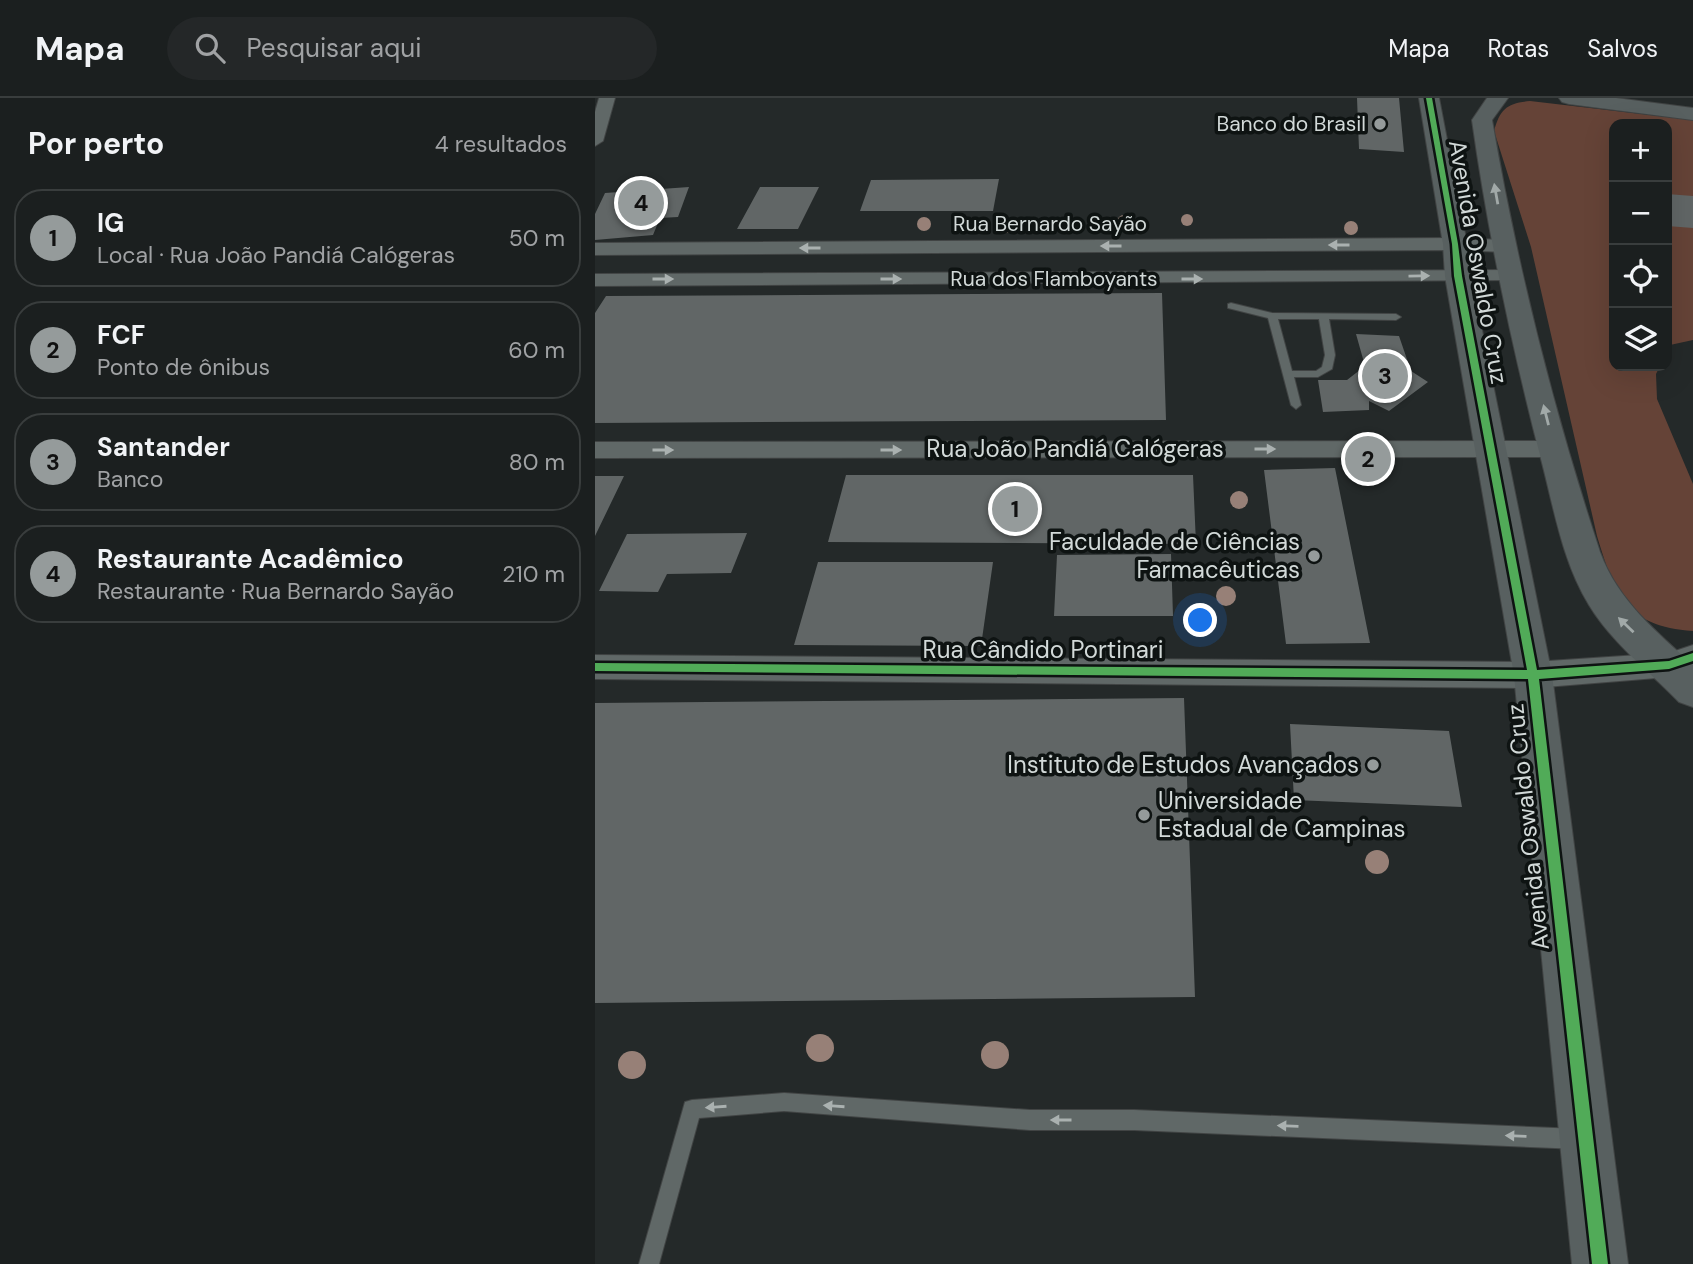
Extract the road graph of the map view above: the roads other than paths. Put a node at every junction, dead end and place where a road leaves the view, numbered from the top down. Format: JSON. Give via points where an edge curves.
{"nodes":[{"id":1,"x":607,"y":98,"type":"edge"},
{"id":2,"x":1429,"y":98,"type":"edge"},
{"id":3,"x":1498,"y":98,"type":"edge"},
{"id":4,"x":1569,"y":98,"type":"edge"},
{"id":5,"x":1687,"y":98,"type":"edge"},
{"id":6,"x":1693,"y":99,"type":"edge"},
{"id":7,"x":1693,"y":114,"type":"edge"},
{"id":8,"x":595,"y":141,"type":"edge"},
{"id":9,"x":1505,"y":246,"type":"junction"},
{"id":10,"x":595,"y":249,"type":"edge"},
{"id":11,"x":1457,"y":260,"type":"junction"},
{"id":12,"x":1512,"y":276,"type":"junction"},
{"id":13,"x":595,"y":280,"type":"edge"},
{"id":14,"x":1231,"y":306,"type":"dead end"},
{"id":15,"x":1272,"y":316,"type":"junction"},
{"id":16,"x":1324,"y":317,"type":"junction"},
{"id":17,"x":1396,"y":317,"type":"dead end"},
{"id":18,"x":1288,"y":374,"type":"junction"},
{"id":19,"x":1296,"y":405,"type":"dead end"},
{"id":20,"x":1490,"y":449,"type":"junction"},
{"id":21,"x":1554,"y":449,"type":"junction"},
{"id":22,"x":595,"y":450,"type":"edge"},
{"id":23,"x":1681,"y":661,"type":"edge"},
{"id":24,"x":595,"y":667,"type":"edge"},
{"id":25,"x":1533,"y":675,"type":"junction"},
{"id":26,"x":1693,"y":690,"type":"edge"},
{"id":27,"x":1584,"y":1139,"type":"junction"},
{"id":28,"x":649,"y":1264,"type":"edge"},
{"id":29,"x":1599,"y":1264,"type":"edge"}],
"edges":[{"from":1,"to":8,"type":"street"},
{"from":2,"to":11,"type":"street","name":"Avenida Oswaldo Cruz"},
{"from":9,"to":3,"type":"street","name":"Avenida Oswaldo Cruz","one_way":true,"via":[[1482,120]]},
{"from":4,"to":7,"type":"street"},
{"from":5,"to":6,"type":"street"},
{"from":9,"to":11,"type":"street","name":"Rua Bernardo Sayão"},
{"from":9,"to":12,"type":"street","name":"Avenida Oswaldo Cruz"},
{"from":11,"to":10,"type":"street","name":"Rua Bernardo Sayão","one_way":true},
{"from":11,"to":12,"type":"street","name":"Rua dos Flamboyants"},
{"from":13,"to":11,"type":"street","name":"Rua dos Flamboyants","one_way":true,"via":[[1228,279]]},
{"from":11,"to":20,"type":"street","name":"Avenida Oswaldo Cruz"},
{"from":21,"to":12,"type":"street","name":"Avenida Oswaldo Cruz","one_way":true},
{"from":14,"to":15,"type":"lane"},
{"from":15,"to":16,"type":"lane"},
{"from":15,"to":18,"type":"lane"},
{"from":16,"to":17,"type":"lane"},
{"from":16,"to":18,"type":"lane","via":[[1330,355],[1327,369],[1318,374]]},
{"from":18,"to":19,"type":"lane"},
{"from":20,"to":21,"type":"street","name":"Rua João Pandiá Calógeras"},
{"from":22,"to":20,"type":"street","name":"Rua João Pandiá Calógeras","one_way":true},
{"from":20,"to":25,"type":"street","name":"Avenida Oswaldo Cruz"},
{"from":23,"to":21,"type":"street","name":"Avenida Oswaldo Cruz","one_way":true,"via":[[1619,619],[1600,592]]},
{"from":23,"to":25,"type":"street","name":"Rua Cândido Portinari"},
{"from":23,"to":26,"type":"street","name":"Avenida Oswaldo Cruz"},
{"from":24,"to":25,"type":"street","name":"Rua Cândido Portinari"},
{"from":25,"to":27,"type":"street","name":"Avenida Oswaldo Cruz"},
{"from":27,"to":28,"type":"lane","one_way":true,"via":[[1134,1120],[1030,1120],[784,1102],[692,1109]]},
{"from":27,"to":29,"type":"street","name":"Avenida Oswaldo Cruz"}]}
